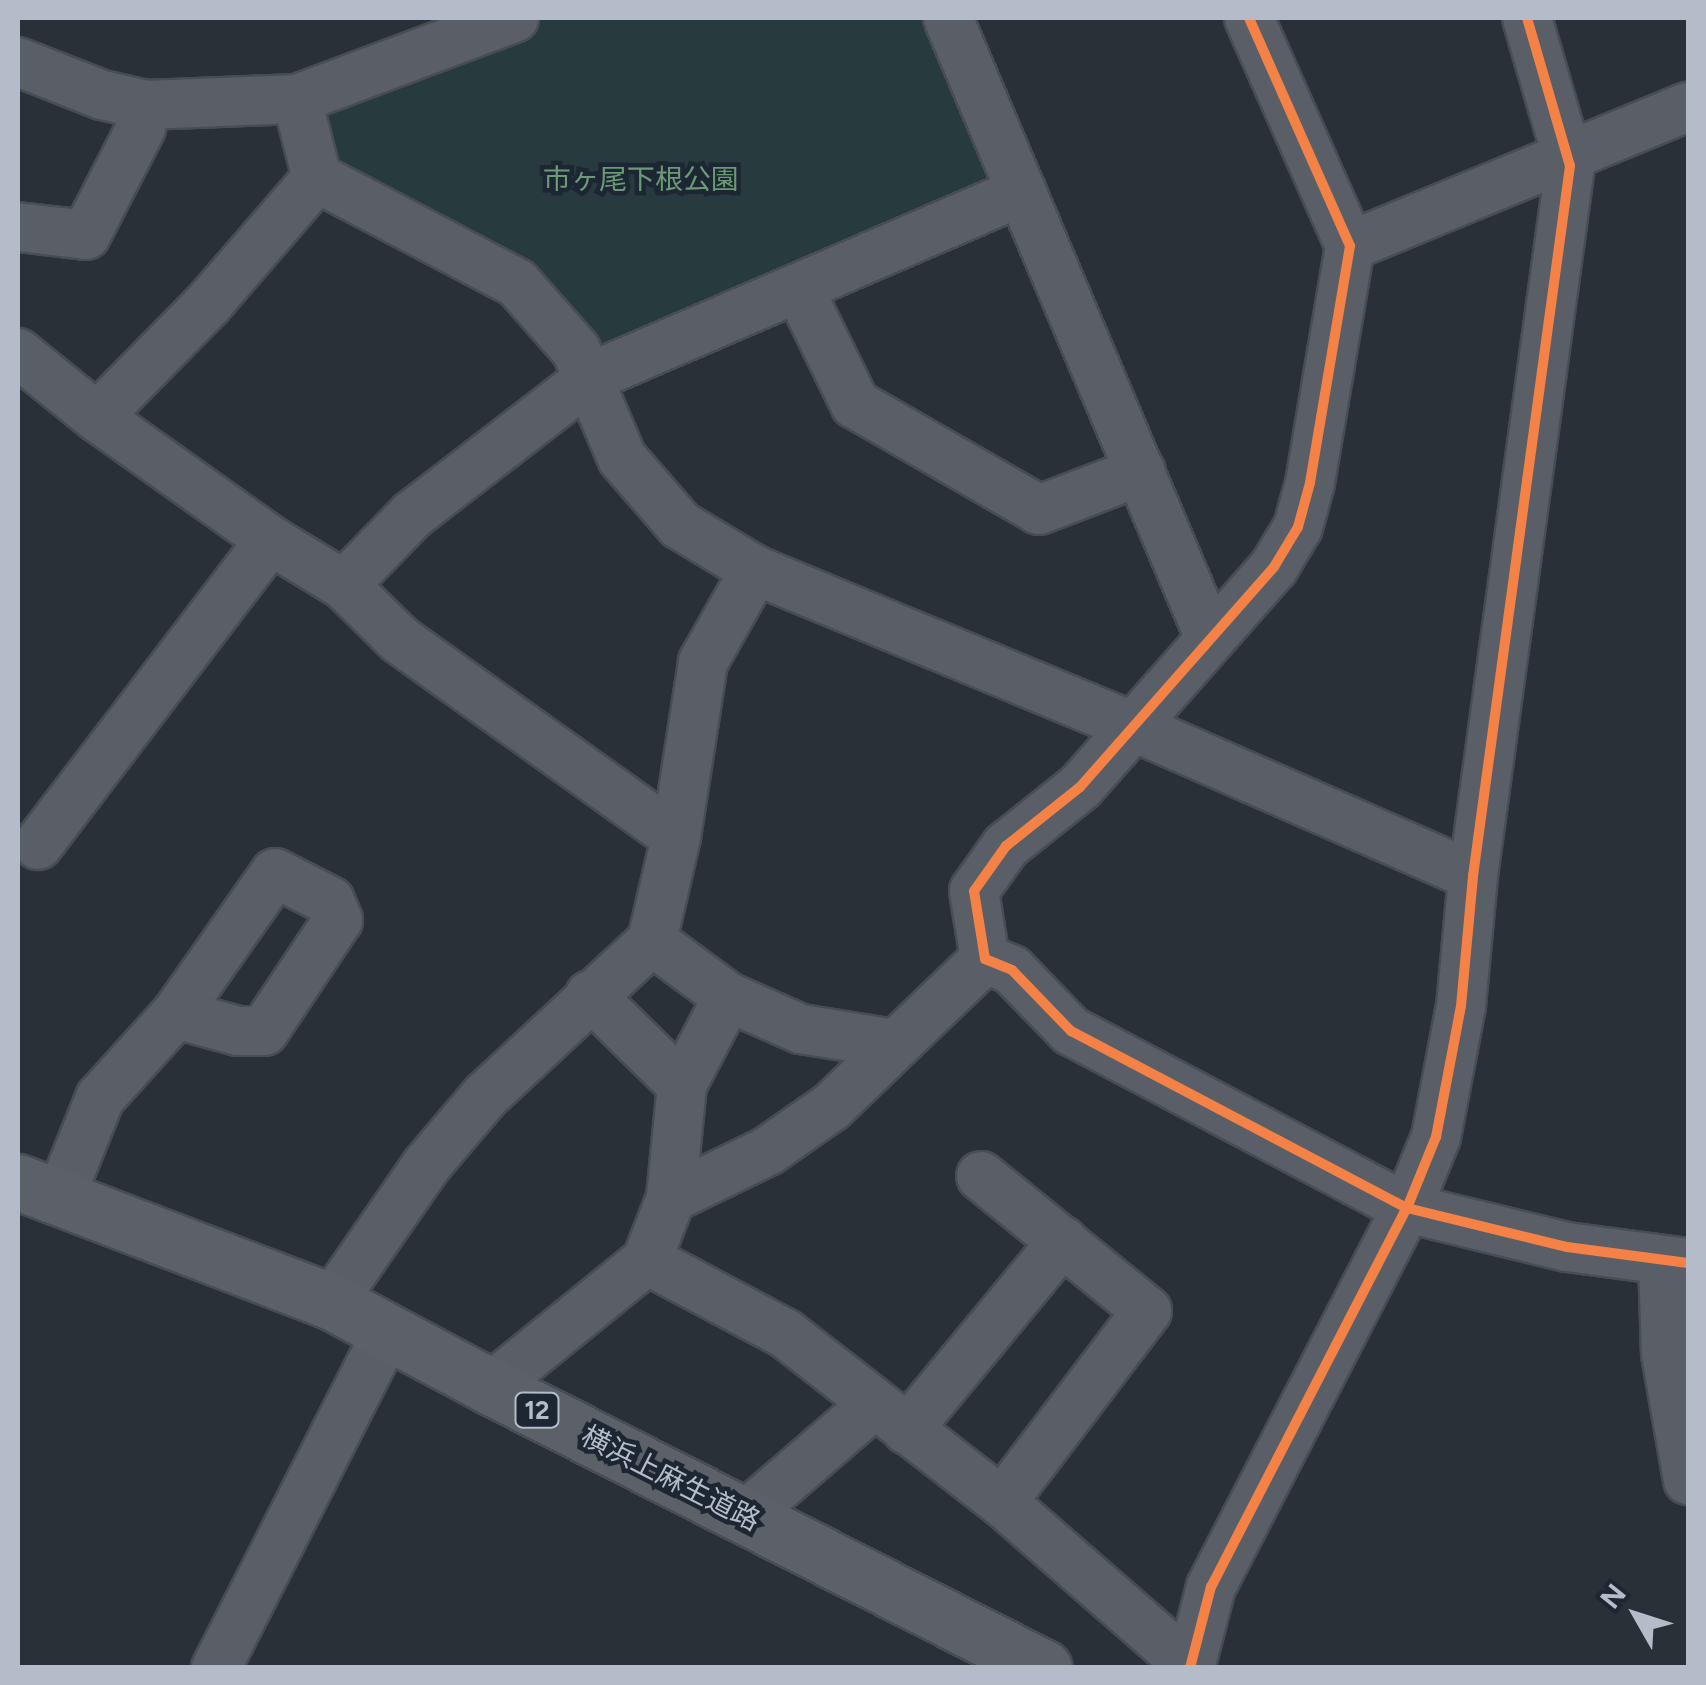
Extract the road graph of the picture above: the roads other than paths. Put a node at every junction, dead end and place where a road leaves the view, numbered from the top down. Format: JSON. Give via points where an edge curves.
{"nodes":[{"id":1,"x":514,"y":18,"type":"edge"},
{"id":2,"x":948,"y":18,"type":"edge"},
{"id":3,"x":1248,"y":18,"type":"edge"},
{"id":4,"x":1528,"y":18,"type":"edge"},
{"id":5,"x":18,"y":62,"type":"edge"},
{"id":6,"x":297,"y":99,"type":"junction"},
{"id":7,"x":146,"y":106,"type":"junction"},
{"id":8,"x":1688,"y":107,"type":"edge"},
{"id":9,"x":1566,"y":156,"type":"junction"},
{"id":10,"x":317,"y":178,"type":"junction"},
{"id":11,"x":1022,"y":191,"type":"junction"},
{"id":12,"x":18,"y":227,"type":"edge"},
{"id":13,"x":1350,"y":246,"type":"junction"},
{"id":14,"x":799,"y":289,"type":"junction"},
{"id":15,"x":18,"y":353,"type":"edge"},
{"id":16,"x":591,"y":378,"type":"junction"},
{"id":17,"x":97,"y":417,"type":"junction"},
{"id":18,"x":1141,"y":471,"type":"junction"},
{"id":19,"x":270,"y":540,"type":"junction"},
{"id":20,"x":755,"y":570,"type":"junction"},
{"id":21,"x":344,"y":585,"type":"junction"},
{"id":22,"x":1210,"y":638,"type":"junction"},
{"id":23,"x":1134,"y":727,"type":"junction"},
{"id":24,"x":676,"y":837,"type":"junction"},
{"id":25,"x":38,"y":846,"type":"dead end"},
{"id":26,"x":1473,"y":876,"type":"junction"},
{"id":27,"x":652,"y":942,"type":"junction"},
{"id":28,"x":985,"y":958,"type":"junction"},
{"id":29,"x":590,"y":996,"type":"junction"},
{"id":30,"x":728,"y":996,"type":"junction"},
{"id":31,"x":176,"y":1014,"type":"dead end"},
{"id":32,"x":894,"y":1044,"type":"junction"},
{"id":33,"x":682,"y":1085,"type":"junction"},
{"id":34,"x":980,"y":1176,"type":"dead end"},
{"id":35,"x":39,"y":1188,"type":"edge"},
{"id":36,"x":671,"y":1198,"type":"junction"},
{"id":37,"x":1407,"y":1208,"type":"junction"},
{"id":38,"x":1063,"y":1241,"type":"junction"},
{"id":39,"x":648,"y":1260,"type":"junction"},
{"id":40,"x":1676,"y":1262,"type":"edge"},
{"id":41,"x":332,"y":1302,"type":"junction"},
{"id":42,"x":388,"y":1330,"type":"junction"},
{"id":43,"x":491,"y":1387,"type":"junction"},
{"id":44,"x":890,"y":1418,"type":"junction"},
{"id":45,"x":1684,"y":1429,"type":"edge"},
{"id":46,"x":1688,"y":1480,"type":"edge"},
{"id":47,"x":1002,"y":1502,"type":"junction"},
{"id":48,"x":746,"y":1515,"type":"junction"},
{"id":49,"x":1038,"y":1666,"type":"edge"},
{"id":50,"x":1190,"y":1667,"type":"edge"},
{"id":51,"x":216,"y":1668,"type":"edge"}],
"edges":[{"from":1,"to":6,"type":"street"},
{"from":2,"to":11,"type":"street"},
{"from":3,"to":13,"type":"street"},
{"from":4,"to":9,"type":"street"},
{"from":5,"to":7,"type":"street"},
{"from":6,"to":7,"type":"street"},
{"from":6,"to":10,"type":"street"},
{"from":7,"to":12,"type":"street","via":[[86,235]]},
{"from":8,"to":9,"type":"street"},
{"from":9,"to":13,"type":"street"},
{"from":9,"to":26,"type":"street","via":[[1570,166]]},
{"from":10,"to":16,"type":"street","via":[[517,282],[576,350]]},
{"from":10,"to":17,"type":"street"},
{"from":11,"to":14,"type":"street"},
{"from":11,"to":18,"type":"street"},
{"from":13,"to":22,"type":"street","via":[[1298,528],[1274,567]]},
{"from":14,"to":16,"type":"street"},
{"from":14,"to":18,"type":"street","via":[[855,404],[1039,510]]},
{"from":15,"to":17,"type":"street"},
{"from":16,"to":20,"type":"street","via":[[622,458],[680,526]]},
{"from":16,"to":21,"type":"street","via":[[412,516]]},
{"from":17,"to":19,"type":"street"},
{"from":18,"to":22,"type":"street"},
{"from":19,"to":21,"type":"street"},
{"from":19,"to":25,"type":"street"},
{"from":20,"to":23,"type":"street"},
{"from":20,"to":24,"type":"street","via":[[703,662]]},
{"from":21,"to":24,"type":"street","via":[[400,640]]},
{"from":22,"to":23,"type":"street"},
{"from":23,"to":26,"type":"street"},
{"from":23,"to":28,"type":"street","via":[[1080,788],[1006,846],[974,891]]},
{"from":24,"to":27,"type":"street"},
{"from":26,"to":37,"type":"street","via":[[1462,1006],[1440,1118]]},
{"from":27,"to":29,"type":"street"},
{"from":27,"to":30,"type":"street"},
{"from":28,"to":32,"type":"street"},
{"from":28,"to":37,"type":"street","via":[[1012,970],[1071,1031]]},
{"from":29,"to":33,"type":"street"},
{"from":29,"to":41,"type":"street","via":[[486,1095],[426,1166]]},
{"from":30,"to":32,"type":"street","via":[[800,1029]]},
{"from":30,"to":33,"type":"street"},
{"from":31,"to":35,"type":"street","via":[[100,1098]]},
{"from":32,"to":36,"type":"street","via":[[831,1107],[768,1151]]},
{"from":33,"to":36,"type":"street"},
{"from":34,"to":38,"type":"street"},
{"from":35,"to":41,"type":"main road","name":"横浜上麻生道路","number":"12"},
{"from":36,"to":39,"type":"street"},
{"from":37,"to":40,"type":"street","via":[[1566,1247]]},
{"from":37,"to":50,"type":"street","via":[[1211,1587]]},
{"from":38,"to":44,"type":"street"},
{"from":38,"to":47,"type":"street","via":[[1147,1311]]},
{"from":39,"to":43,"type":"street"},
{"from":39,"to":44,"type":"street","via":[[786,1334]]},
{"from":40,"to":45,"type":"street","via":[[1666,1354]]},
{"from":41,"to":42,"type":"main road","name":"横浜上麻生道路","number":"12"},
{"from":42,"to":43,"type":"main road","name":"横浜上麻生道路","number":"12"},
{"from":42,"to":51,"type":"street"},
{"from":43,"to":48,"type":"main road","name":"横浜上麻生道路","number":"12"},
{"from":44,"to":47,"type":"street"},
{"from":44,"to":48,"type":"street"},
{"from":45,"to":46,"type":"street"},
{"from":47,"to":50,"type":"street"},
{"from":48,"to":49,"type":"main road","name":"横浜上麻生道路","number":"12"}]}
